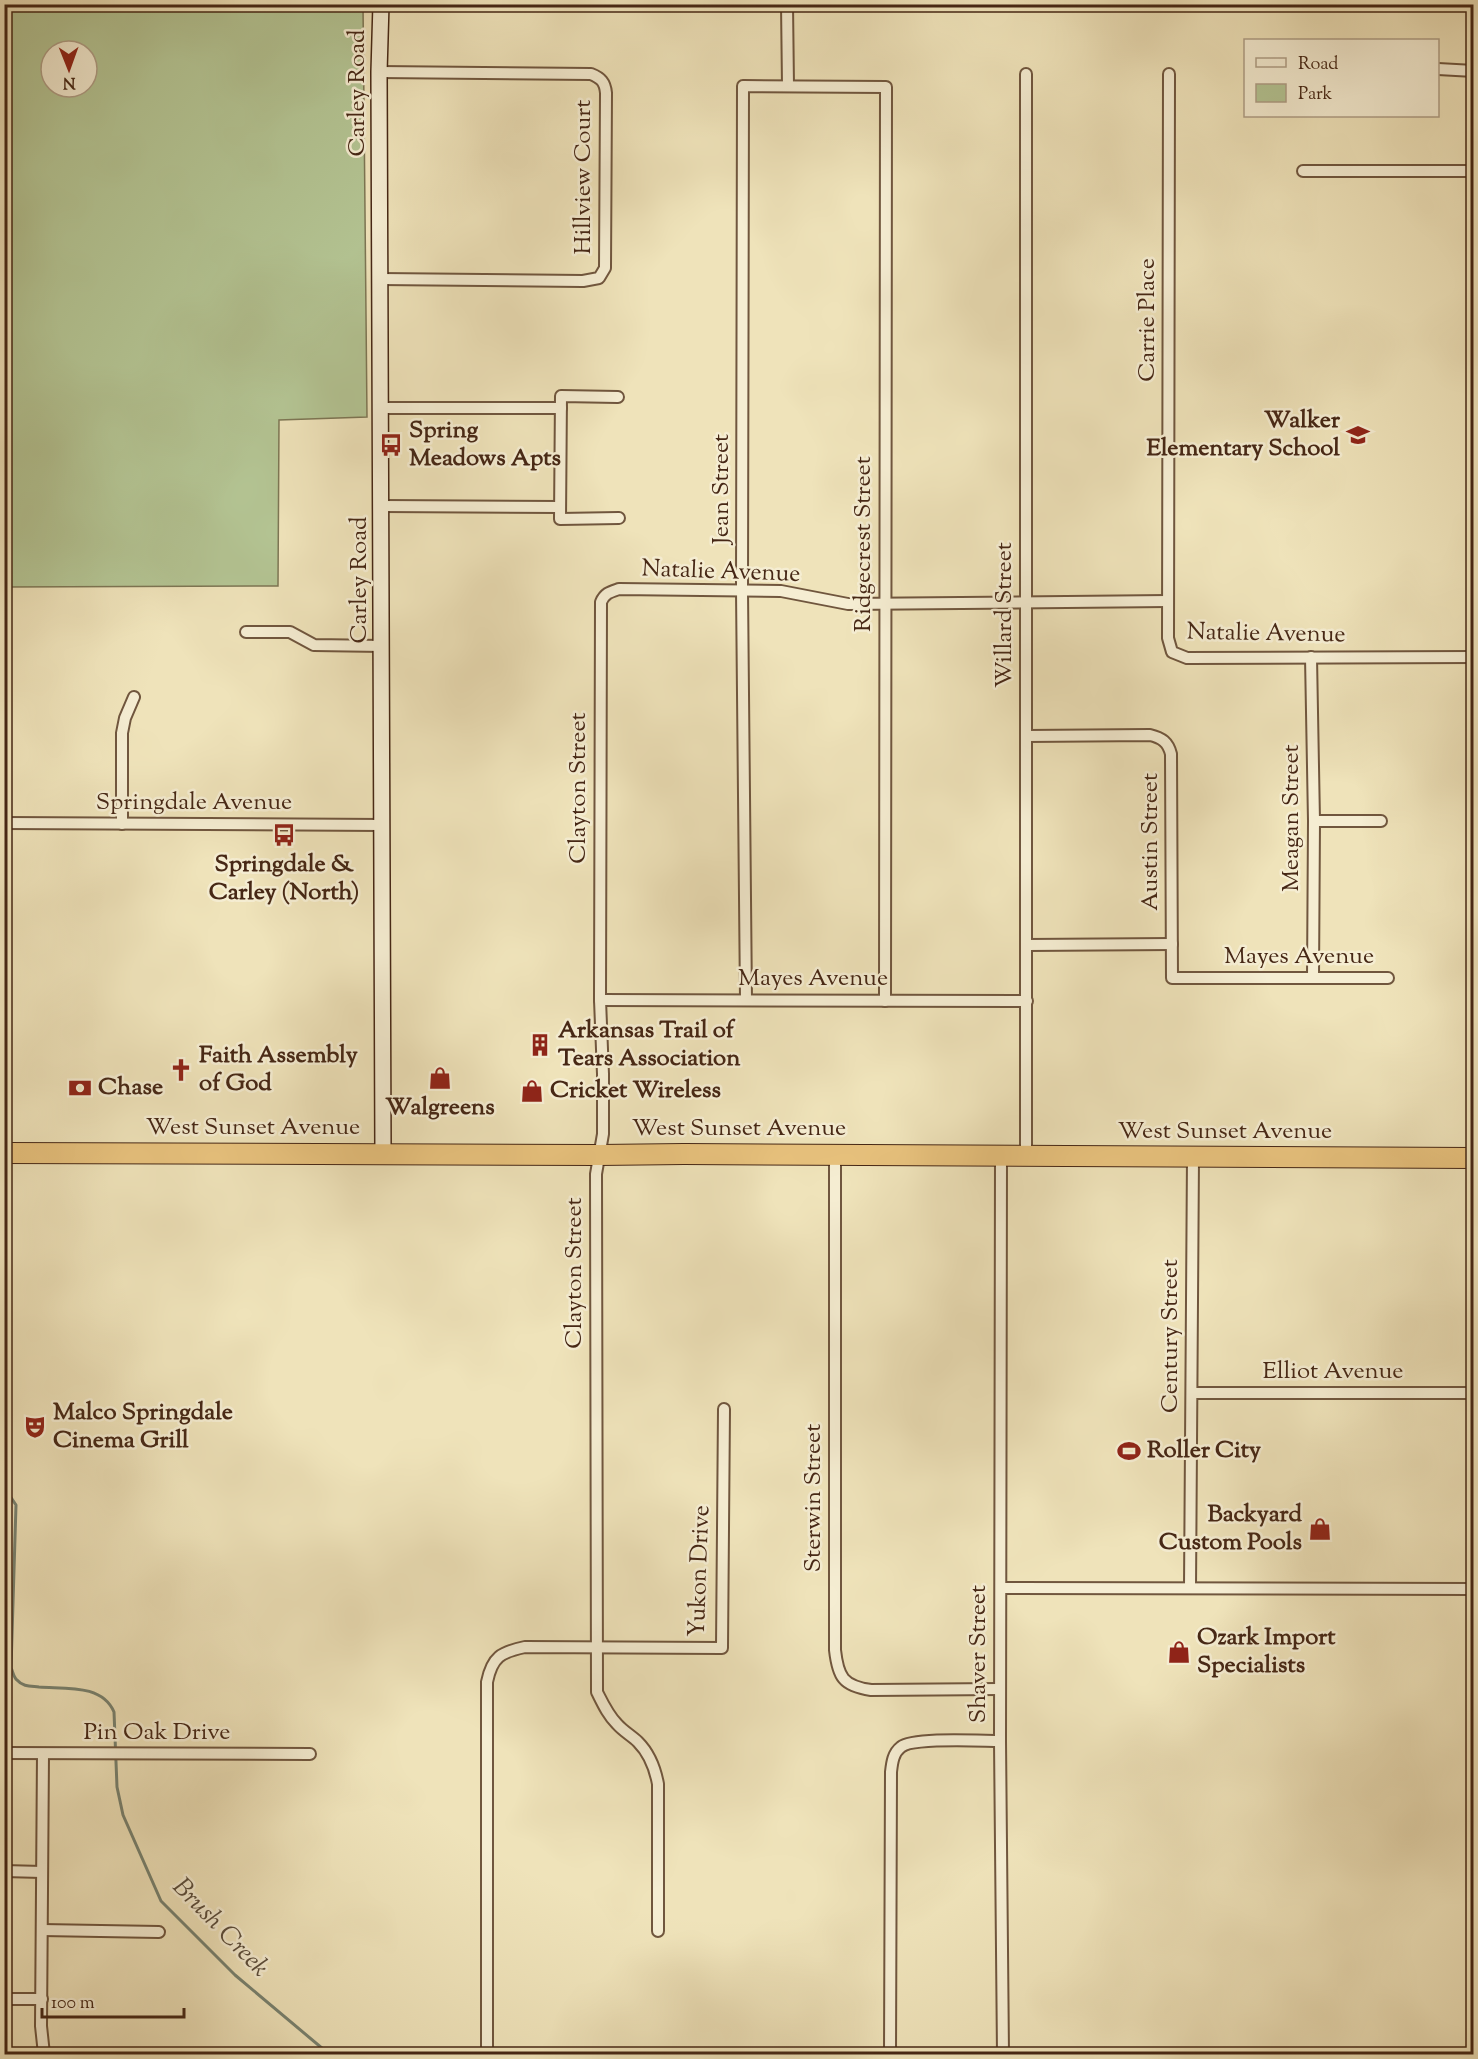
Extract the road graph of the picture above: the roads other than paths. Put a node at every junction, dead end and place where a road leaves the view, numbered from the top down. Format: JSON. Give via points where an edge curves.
{"nodes":[{"id":1,"x":381,"y":4,"type":"edge"},
{"id":2,"x":787,"y":4,"type":"edge"},
{"id":3,"x":1439,"y":69,"type":"edge"},
{"id":4,"x":1473,"y":71,"type":"edge"},
{"id":5,"x":380,"y":72,"type":"junction"},
{"id":6,"x":1026,"y":74,"type":"dead end"},
{"id":7,"x":1169,"y":74,"type":"dead end"},
{"id":8,"x":788,"y":86,"type":"junction"},
{"id":9,"x":1303,"y":171,"type":"dead end"},
{"id":10,"x":1473,"y":171,"type":"edge"},
{"id":11,"x":380,"y":279,"type":"junction"},
{"id":12,"x":618,"y":397,"type":"dead end"},
{"id":13,"x":381,"y":408,"type":"junction"},
{"id":14,"x":561,"y":408,"type":"junction"},
{"id":15,"x":382,"y":507,"type":"junction"},
{"id":16,"x":560,"y":507,"type":"junction"},
{"id":17,"x":619,"y":518,"type":"dead end"},
{"id":18,"x":742,"y":591,"type":"junction"},
{"id":19,"x":604,"y":596,"type":"joint"},
{"id":20,"x":1026,"y":602,"type":"junction"},
{"id":21,"x":1168,"y":602,"type":"junction"},
{"id":22,"x":885,"y":604,"type":"junction"},
{"id":23,"x":246,"y":632,"type":"dead end"},
{"id":24,"x":383,"y":646,"type":"junction"},
{"id":25,"x":1311,"y":657,"type":"junction"},
{"id":26,"x":1473,"y":657,"type":"edge"},
{"id":27,"x":134,"y":698,"type":"dead end"},
{"id":28,"x":1027,"y":736,"type":"junction"},
{"id":29,"x":1314,"y":821,"type":"junction"},
{"id":30,"x":1381,"y":821,"type":"dead end"},
{"id":31,"x":4,"y":823,"type":"edge"},
{"id":32,"x":122,"y":824,"type":"junction"},
{"id":33,"x":383,"y":825,"type":"junction"},
{"id":34,"x":1172,"y":944,"type":"junction"},
{"id":35,"x":1027,"y":945,"type":"junction"},
{"id":36,"x":1313,"y":978,"type":"junction"},
{"id":37,"x":1388,"y":978,"type":"dead end"},
{"id":38,"x":600,"y":1000,"type":"junction"},
{"id":39,"x":746,"y":1000,"type":"junction"},
{"id":40,"x":885,"y":1000,"type":"junction"},
{"id":41,"x":1027,"y":1001,"type":"junction"},
{"id":42,"x":4,"y":1153,"type":"edge"},
{"id":43,"x":383,"y":1154,"type":"junction"},
{"id":44,"x":835,"y":1154,"type":"junction"},
{"id":45,"x":599,"y":1155,"type":"junction"},
{"id":46,"x":1001,"y":1156,"type":"junction"},
{"id":47,"x":1026,"y":1157,"type":"junction"},
{"id":48,"x":1193,"y":1157,"type":"junction"},
{"id":49,"x":1473,"y":1158,"type":"edge"},
{"id":50,"x":1192,"y":1393,"type":"junction"},
{"id":51,"x":1473,"y":1394,"type":"edge"},
{"id":52,"x":724,"y":1409,"type":"dead end"},
{"id":53,"x":1001,"y":1588,"type":"junction"},
{"id":54,"x":1191,"y":1588,"type":"junction"},
{"id":55,"x":1473,"y":1589,"type":"edge"},
{"id":56,"x":597,"y":1647,"type":"junction"},
{"id":57,"x":1000,"y":1689,"type":"junction"},
{"id":58,"x":1000,"y":1741,"type":"junction"},
{"id":59,"x":4,"y":1754,"type":"edge"},
{"id":60,"x":43,"y":1754,"type":"junction"},
{"id":61,"x":310,"y":1754,"type":"dead end"},
{"id":62,"x":4,"y":1871,"type":"edge"},
{"id":63,"x":42,"y":1872,"type":"junction"},
{"id":64,"x":42,"y":1930,"type":"junction"},
{"id":65,"x":159,"y":1932,"type":"dead end"},
{"id":66,"x":658,"y":1932,"type":"dead end"},
{"id":67,"x":4,"y":1999,"type":"edge"},
{"id":68,"x":42,"y":1999,"type":"junction"},
{"id":69,"x":44,"y":2055,"type":"edge"},
{"id":70,"x":487,"y":2055,"type":"edge"},
{"id":71,"x":890,"y":2055,"type":"edge"},
{"id":72,"x":1003,"y":2055,"type":"edge"}],
"edges":[{"from":1,"to":5,"type":"street","name":"Carley Road"},
{"from":2,"to":8,"type":"street"},
{"from":3,"to":4,"type":"street"},
{"from":5,"to":11,"type":"street","name":"Carley Road"},
{"from":5,"to":11,"type":"street","name":"Hillview Court","via":[[591,74],[600,77],[606,93],[605,268],[599,278]]},
{"from":6,"to":20,"type":"street","name":"Willard Street"},
{"from":7,"to":21,"type":"street","name":"Carrie Place"},
{"from":8,"to":18,"type":"street","name":"Jean Street","via":[[743,86]]},
{"from":8,"to":22,"type":"street","name":"Ridgecrest Street","via":[[886,87]]},
{"from":9,"to":10,"type":"street"},
{"from":11,"to":13,"type":"street","name":"Carley Road"},
{"from":12,"to":14,"type":"street","via":[[561,396]]},
{"from":13,"to":14,"type":"street"},
{"from":13,"to":15,"type":"street","name":"Carley Road"},
{"from":14,"to":16,"type":"street"},
{"from":15,"to":16,"type":"street"},
{"from":15,"to":24,"type":"street","name":"Carley Road"},
{"from":16,"to":17,"type":"street","via":[[560,519]]},
{"from":18,"to":19,"type":"street","name":"Natalie Avenue","via":[[619,590]]},
{"from":18,"to":22,"type":"street","name":"Natalie Avenue","via":[[798,593],[848,604]]},
{"from":18,"to":39,"type":"street","name":"Jean Street"},
{"from":19,"to":38,"type":"street","name":"Clayton Street","via":[[600,609]]},
{"from":20,"to":21,"type":"street","name":"Natalie Avenue"},
{"from":20,"to":22,"type":"street","name":"Natalie Avenue"},
{"from":20,"to":28,"type":"street","name":"Willard Street"},
{"from":21,"to":25,"type":"street","name":"Natalie Avenue","via":[[1168,638],[1172,652],[1179,656]]},
{"from":22,"to":40,"type":"street","name":"Ridgecrest Street"},
{"from":23,"to":24,"type":"street","via":[[290,632],[314,645]]},
{"from":24,"to":33,"type":"street","name":"Carley Road"},
{"from":25,"to":26,"type":"street","name":"Natalie Avenue"},
{"from":25,"to":29,"type":"street","name":"Meagan Street"},
{"from":27,"to":32,"type":"street","via":[[122,734]]},
{"from":28,"to":34,"type":"street","name":"Austin Street","via":[[1150,735],[1165,741],[1171,754]]},
{"from":28,"to":35,"type":"street","name":"Willard Street"},
{"from":29,"to":30,"type":"street"},
{"from":29,"to":36,"type":"street","name":"Meagan Street"},
{"from":31,"to":32,"type":"street","name":"Springdale Avenue"},
{"from":32,"to":33,"type":"street","name":"Springdale Avenue"},
{"from":33,"to":43,"type":"street","name":"Carley Road"},
{"from":34,"to":35,"type":"street"},
{"from":34,"to":36,"type":"street","name":"Mayes Avenue","via":[[1172,978]]},
{"from":35,"to":41,"type":"street","name":"Willard Street"},
{"from":36,"to":37,"type":"street","name":"Mayes Avenue"},
{"from":38,"to":39,"type":"street","name":"Mayes Avenue"},
{"from":38,"to":45,"type":"street","name":"Clayton Street","via":[[603,1134]]},
{"from":39,"to":40,"type":"street","name":"Mayes Avenue"},
{"from":40,"to":41,"type":"street","name":"Mayes Avenue"},
{"from":41,"to":47,"type":"street","name":"Willard Street"},
{"from":42,"to":43,"type":"highway","name":"West Sunset Avenue"},
{"from":43,"to":45,"type":"highway","name":"West Sunset Avenue"},
{"from":44,"to":45,"type":"highway","name":"West Sunset Avenue"},
{"from":44,"to":46,"type":"highway","name":"West Sunset Avenue"},
{"from":44,"to":57,"type":"street","name":"Sterwin Street","via":[[837,1668],[844,1680],[871,1690]]},
{"from":45,"to":56,"type":"street","name":"Clayton Street"},
{"from":46,"to":47,"type":"highway","name":"West Sunset Avenue"},
{"from":46,"to":53,"type":"street","name":"Shaver Street"},
{"from":47,"to":48,"type":"highway","name":"West Sunset Avenue"},
{"from":48,"to":49,"type":"highway","name":"West Sunset Avenue"},
{"from":48,"to":50,"type":"street","name":"Century Street"},
{"from":50,"to":51,"type":"street","name":"Elliot Avenue"},
{"from":50,"to":54,"type":"street","name":"Century Street"},
{"from":52,"to":56,"type":"street","name":"Yukon Drive","via":[[722,1648]]},
{"from":53,"to":54,"type":"street"},
{"from":53,"to":57,"type":"street","name":"Shaver Street"},
{"from":54,"to":55,"type":"street"},
{"from":56,"to":66,"type":"street","name":"Clayton Street","via":[[597,1692],[617,1725],[649,1756],[658,1784]]},
{"from":56,"to":70,"type":"street","via":[[525,1647],[507,1651],[490,1668]]},
{"from":57,"to":58,"type":"street","name":"Shaver Street"},
{"from":58,"to":71,"type":"street","name":"Shaver Street","via":[[917,1741],[902,1745],[894,1756]]},
{"from":58,"to":72,"type":"street"},
{"from":59,"to":60,"type":"street","name":"Pin Oak Drive"},
{"from":60,"to":61,"type":"street","name":"Pin Oak Drive"},
{"from":60,"to":63,"type":"street"},
{"from":62,"to":63,"type":"street"},
{"from":63,"to":64,"type":"street"},
{"from":64,"to":65,"type":"street"},
{"from":64,"to":68,"type":"street"},
{"from":67,"to":68,"type":"street"},
{"from":68,"to":69,"type":"street"}]}
